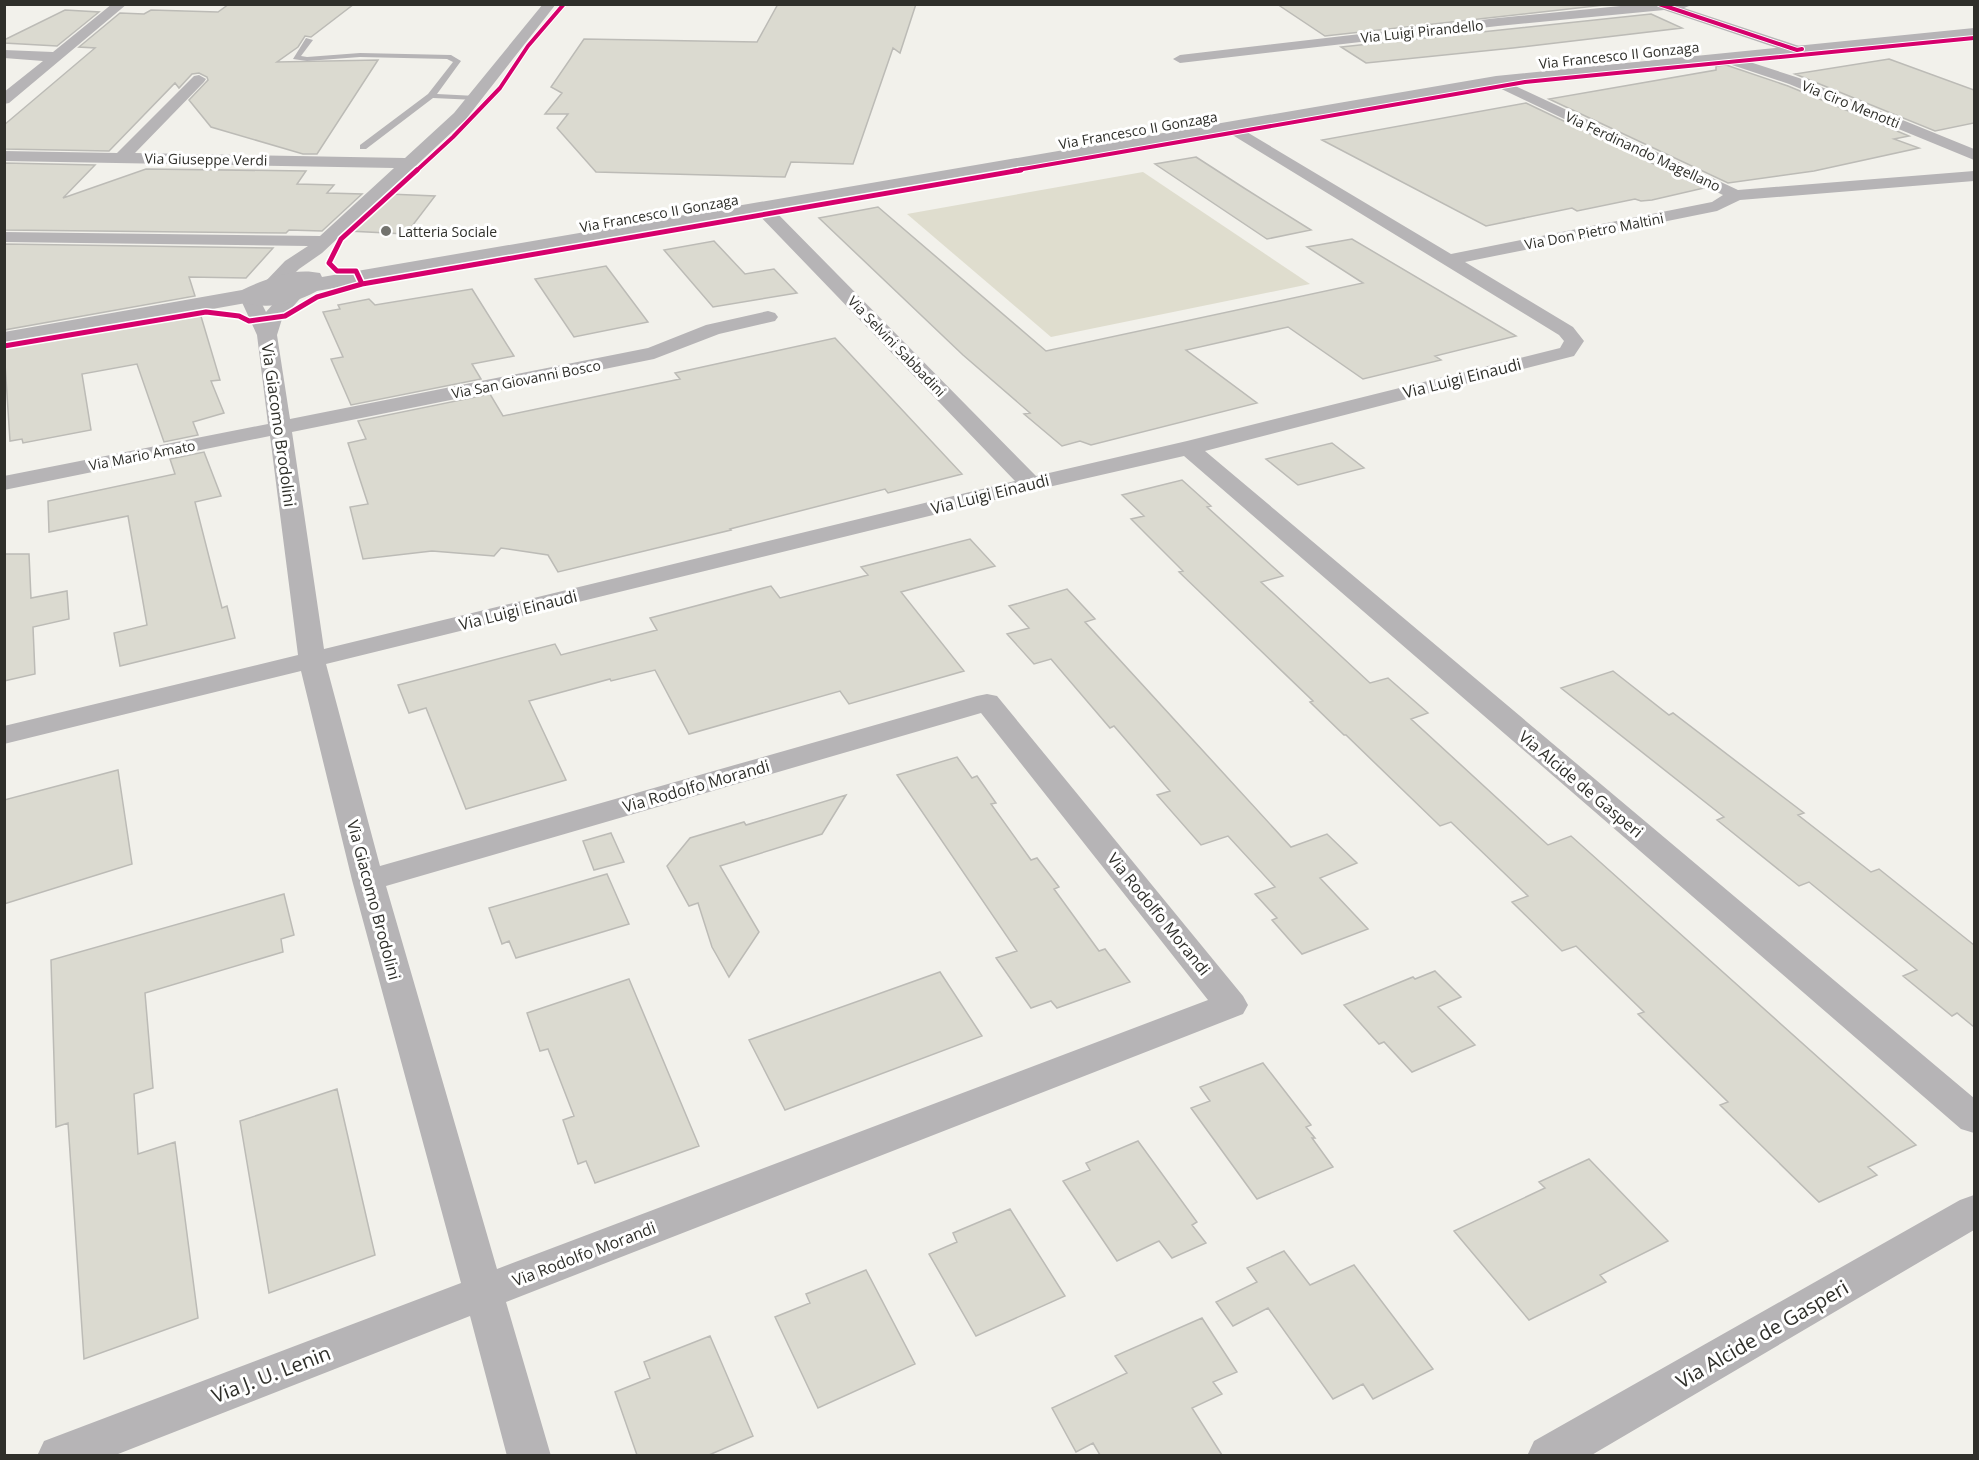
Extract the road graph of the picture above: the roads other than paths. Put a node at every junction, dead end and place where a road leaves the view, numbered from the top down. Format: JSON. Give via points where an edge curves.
{"nodes":[{"id":1,"x":108,"y":4,"type":"edge"},
{"id":2,"x":550,"y":4,"type":"edge"},
{"id":3,"x":1689,"y":4,"type":"edge"},
{"id":4,"x":120,"y":5,"type":"edge"},
{"id":5,"x":1662,"y":6,"type":"edge"},
{"id":6,"x":1974,"y":33,"type":"edge"},
{"id":7,"x":309,"y":40,"type":"dead end"},
{"id":8,"x":1757,"y":46,"type":"junction"},
{"id":9,"x":4,"y":54,"type":"edge"},
{"id":10,"x":57,"y":57,"type":"junction"},
{"id":11,"x":1725,"y":57,"type":"junction"},
{"id":12,"x":1180,"y":59,"type":"dead end"},
{"id":13,"x":199,"y":79,"type":"dead end"},
{"id":14,"x":1496,"y":81,"type":"junction"},
{"id":15,"x":431,"y":96,"type":"junction"},
{"id":16,"x":476,"y":98,"type":"junction"},
{"id":17,"x":4,"y":100,"type":"edge"},
{"id":18,"x":1229,"y":128,"type":"junction"},
{"id":19,"x":363,"y":147,"type":"dead end"},
{"id":20,"x":1974,"y":155,"type":"edge"},
{"id":21,"x":4,"y":156,"type":"edge"},
{"id":22,"x":121,"y":158,"type":"junction"},
{"id":23,"x":408,"y":163,"type":"junction"},
{"id":24,"x":1974,"y":176,"type":"edge"},
{"id":25,"x":1736,"y":195,"type":"junction"},
{"id":26,"x":763,"y":209,"type":"junction"},
{"id":27,"x":4,"y":237,"type":"edge"},
{"id":28,"x":319,"y":245,"type":"junction"},
{"id":29,"x":1449,"y":260,"type":"junction"},
{"id":30,"x":274,"y":284,"type":"junction"},
{"id":31,"x":306,"y":286,"type":"junction"},
{"id":32,"x":249,"y":297,"type":"junction"},
{"id":33,"x":768,"y":317,"type":"dead end"},
{"id":34,"x":267,"y":335,"type":"junction"},
{"id":35,"x":4,"y":339,"type":"edge"},
{"id":36,"x":279,"y":428,"type":"junction"},
{"id":37,"x":1188,"y":448,"type":"junction"},
{"id":38,"x":4,"y":483,"type":"edge"},
{"id":39,"x":1031,"y":484,"type":"junction"},
{"id":40,"x":312,"y":661,"type":"junction"},
{"id":41,"x":4,"y":735,"type":"edge"},
{"id":42,"x":368,"y":880,"type":"junction"},
{"id":43,"x":1974,"y":1119,"type":"edge"},
{"id":44,"x":1974,"y":1211,"type":"edge"},
{"id":45,"x":483,"y":1293,"type":"junction"},
{"id":46,"x":1570,"y":1451,"type":"edge"},
{"id":47,"x":59,"y":1455,"type":"edge"},
{"id":48,"x":529,"y":1455,"type":"edge"}],
"edges":[{"from":1,"to":4,"type":"street"},
{"from":2,"to":16,"type":"street"},
{"from":3,"to":5,"type":"street","name":"Via Luigi Pirandello"},
{"from":4,"to":10,"type":"street"},
{"from":5,"to":8,"type":"street"},
{"from":5,"to":12,"type":"street","name":"Via Luigi Pirandello"},
{"from":6,"to":8,"type":"street","name":"Via Francesco II Gonzaga","via":[[1797,50]]},
{"from":7,"to":15,"type":"lane","via":[[296,57],[400,55],[448,57],[457,61]]},
{"from":8,"to":11,"type":"street","name":"Via Francesco II Gonzaga"},
{"from":9,"to":10,"type":"street"},
{"from":10,"to":17,"type":"street"},
{"from":11,"to":14,"type":"street","name":"Via Francesco II Gonzaga"},
{"from":11,"to":20,"type":"street","name":"Via Ciro Menotti"},
{"from":13,"to":22,"type":"street"},
{"from":14,"to":18,"type":"street","name":"Via Francesco II Gonzaga"},
{"from":14,"to":25,"type":"street","name":"Via Ferdinando Magellano"},
{"from":15,"to":16,"type":"lane"},
{"from":15,"to":19,"type":"lane"},
{"from":16,"to":23,"type":"street"},
{"from":18,"to":26,"type":"street","name":"Via Francesco II Gonzaga"},
{"from":18,"to":29,"type":"street","name":"Via Luigi Einaudi"},
{"from":21,"to":22,"type":"street","name":"Via Giuseppe Verdi"},
{"from":22,"to":23,"type":"street","name":"Via Giuseppe Verdi"},
{"from":23,"to":28,"type":"street"},
{"from":24,"to":25,"type":"street","name":"Via Ferdinando Magellano"},
{"from":25,"to":29,"type":"street","name":"Via Don Pietro Maltini","via":[[1717,206]]},
{"from":26,"to":31,"type":"street","name":"Via Francesco II Gonzaga"},
{"from":26,"to":39,"type":"street","name":"Via Selvini Sabbadini"},
{"from":27,"to":28,"type":"street"},
{"from":28,"to":30,"type":"street"},
{"from":28,"to":31,"type":"street"},
{"from":29,"to":37,"type":"street","name":"Via Luigi Einaudi","via":[[1566,331],[1574,341],[1567,352]]},
{"from":30,"to":31,"type":"street","name":"Via Francesco II Gonzaga","via":[[299,278]]},
{"from":30,"to":32,"type":"street","name":"Via Francesco II Gonzaga"},
{"from":31,"to":32,"type":"street","name":"Via Francesco II Gonzaga","via":[[263,300]]},
{"from":31,"to":34,"type":"street","via":[[272,318]]},
{"from":32,"to":34,"type":"street","name":"Via Giacomo Brodolini"},
{"from":32,"to":35,"type":"street"},
{"from":33,"to":36,"type":"street","name":"Via San Giovanni Bosco","via":[[712,329],[654,353]]},
{"from":34,"to":36,"type":"street","name":"Via Giacomo Brodolini"},
{"from":36,"to":38,"type":"street","name":"Via Mario Amato"},
{"from":36,"to":40,"type":"street","name":"Via Giacomo Brodolini"},
{"from":37,"to":39,"type":"street","name":"Via Luigi Einaudi"},
{"from":37,"to":43,"type":"street","name":"Via Alcide de Gasperi"},
{"from":39,"to":40,"type":"street","name":"Via Luigi Einaudi"},
{"from":40,"to":41,"type":"street","name":"Via Luigi Einaudi"},
{"from":40,"to":42,"type":"street","name":"Via Giacomo Brodolini"},
{"from":42,"to":45,"type":"street","name":"Via Giacomo Brodolini"},
{"from":42,"to":45,"type":"street","name":"Via Rodolfo Morandi","via":[[987,702],[1231,1005]]},
{"from":44,"to":46,"type":"street","name":"Via Alcide de Gasperi"},
{"from":45,"to":47,"type":"street","name":"Via J. U. Lenin"},
{"from":45,"to":48,"type":"street","name":"Via Giacomo Brodolini"}]}
